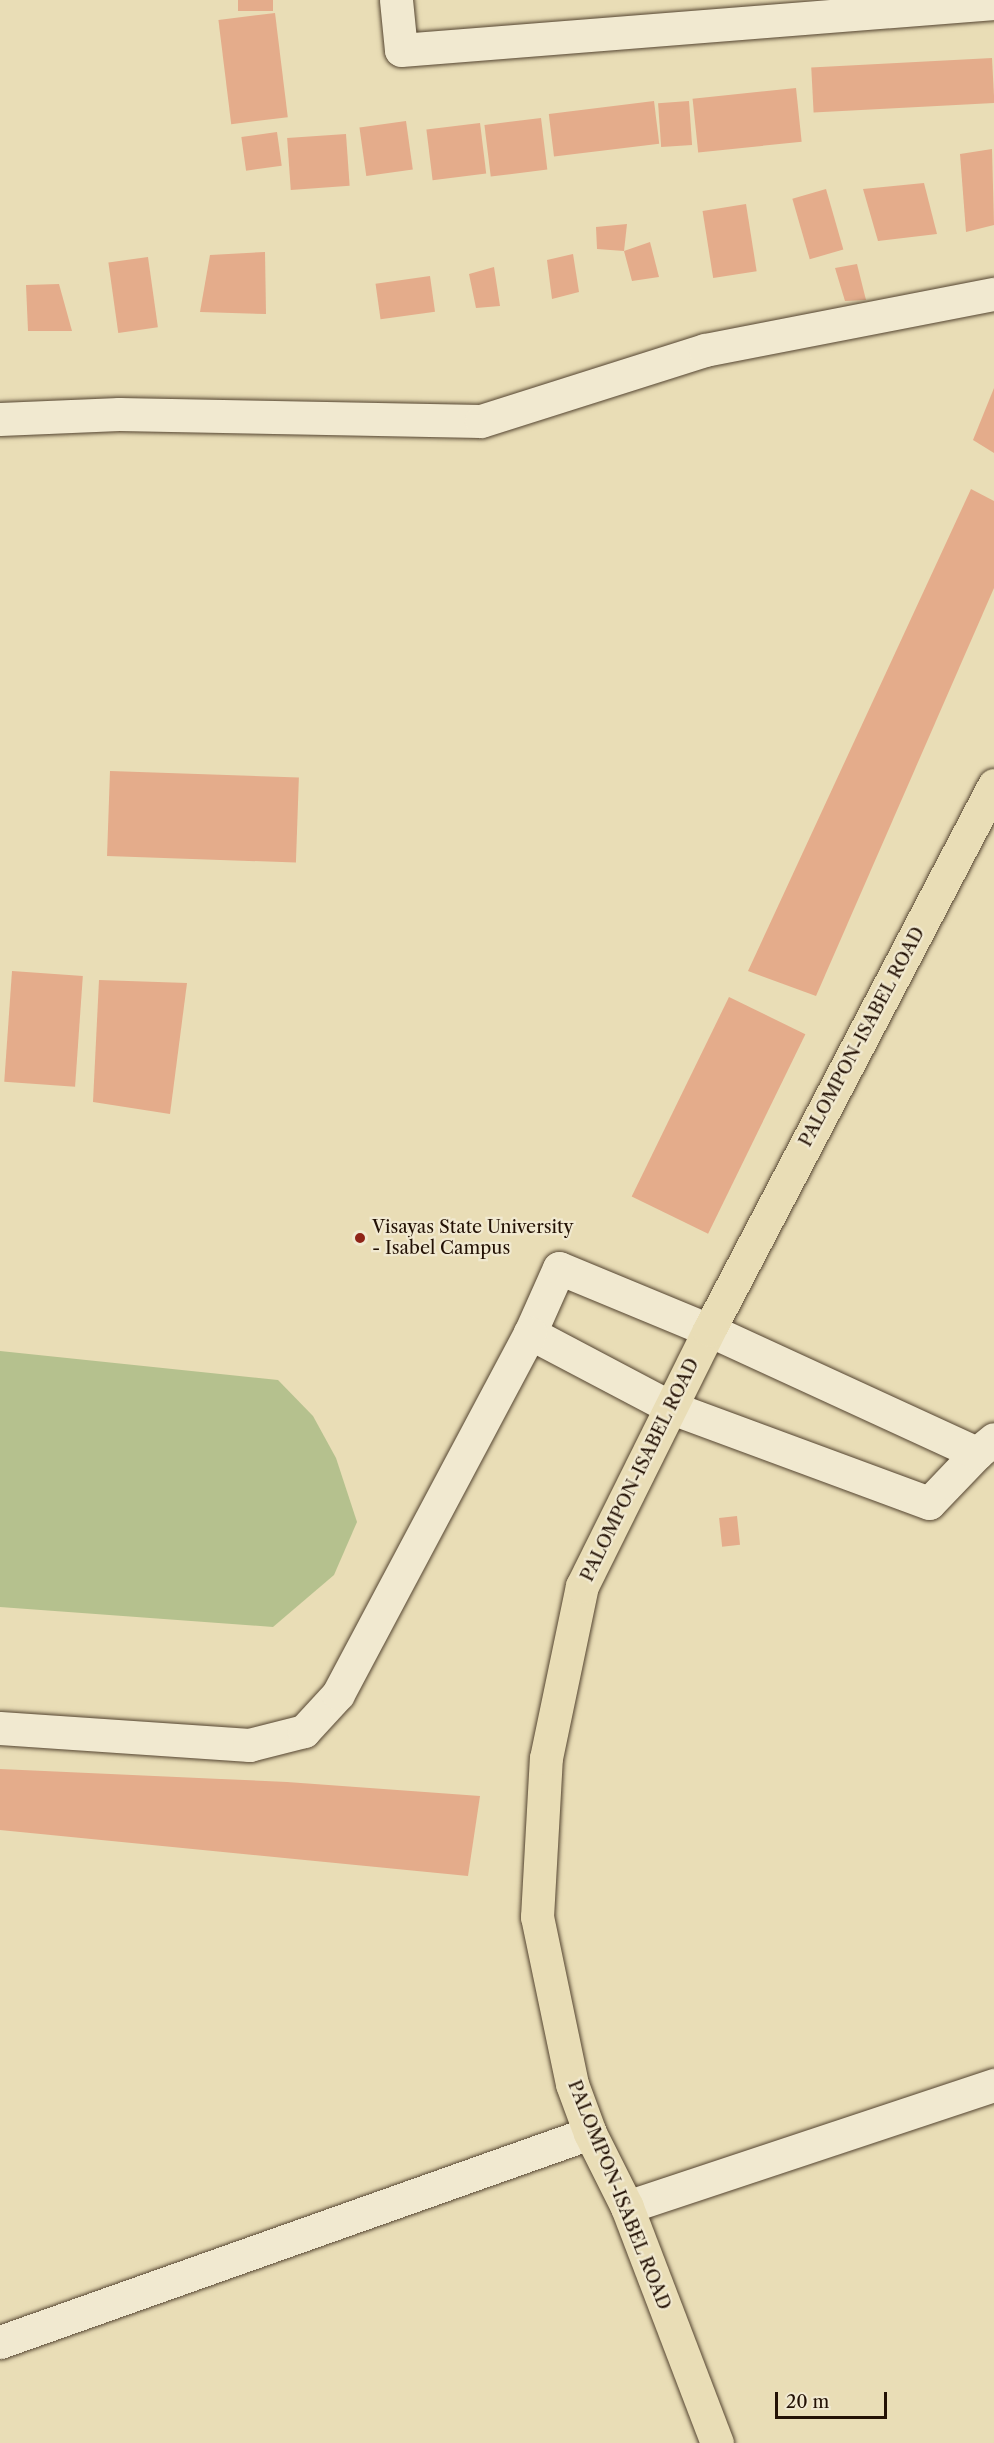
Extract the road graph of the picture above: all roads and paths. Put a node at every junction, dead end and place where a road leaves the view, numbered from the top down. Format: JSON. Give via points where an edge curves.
{"nodes":[{"id":1,"x":396,"y":0,"type":"edge"},
{"id":2,"x":994,"y":3,"type":"edge"},
{"id":3,"x":994,"y":294,"type":"edge"},
{"id":4,"x":0,"y":419,"type":"edge"},
{"id":5,"x":994,"y":785,"type":"edge"},
{"id":6,"x":709,"y":1330,"type":"junction"},
{"id":7,"x":530,"y":1333,"type":"junction"},
{"id":8,"x":672,"y":1408,"type":"junction"},
{"id":9,"x":985,"y":1446,"type":"edge"},
{"id":10,"x":0,"y":1728,"type":"edge"},
{"id":11,"x":994,"y":2085,"type":"edge"},
{"id":12,"x":590,"y":2133,"type":"junction"},
{"id":13,"x":627,"y":2207,"type":"junction"},
{"id":14,"x":0,"y":2342,"type":"edge"},
{"id":15,"x":717,"y":2443,"type":"edge"}],
"edges":[{"from":1,"to":2,"type":"street","via":[[401,50]]},
{"from":3,"to":4,"type":"street","via":[[705,350],[481,421],[119,414]]},
{"from":5,"to":6,"type":"highway","name":"PALOMPON-ISABEL ROAD"},
{"from":6,"to":7,"type":"street","via":[[559,1268]]},
{"from":6,"to":8,"type":"highway","name":"PALOMPON-ISABEL ROAD"},
{"from":6,"to":9,"type":"street"},
{"from":7,"to":8,"type":"street"},
{"from":7,"to":10,"type":"street","via":[[338,1694],[304,1731],[249,1745]]},
{"from":8,"to":9,"type":"street","via":[[929,1503]]},
{"from":8,"to":12,"type":"highway","name":"PALOMPON-ISABEL ROAD","via":[[582,1586],[546,1758],[537,1917],[572,2084]]},
{"from":11,"to":13,"type":"street"},
{"from":12,"to":13,"type":"highway","name":"PALOMPON-ISABEL ROAD"},
{"from":12,"to":14,"type":"street"},
{"from":13,"to":15,"type":"highway","name":"PALOMPON-ISABEL ROAD"}]}
